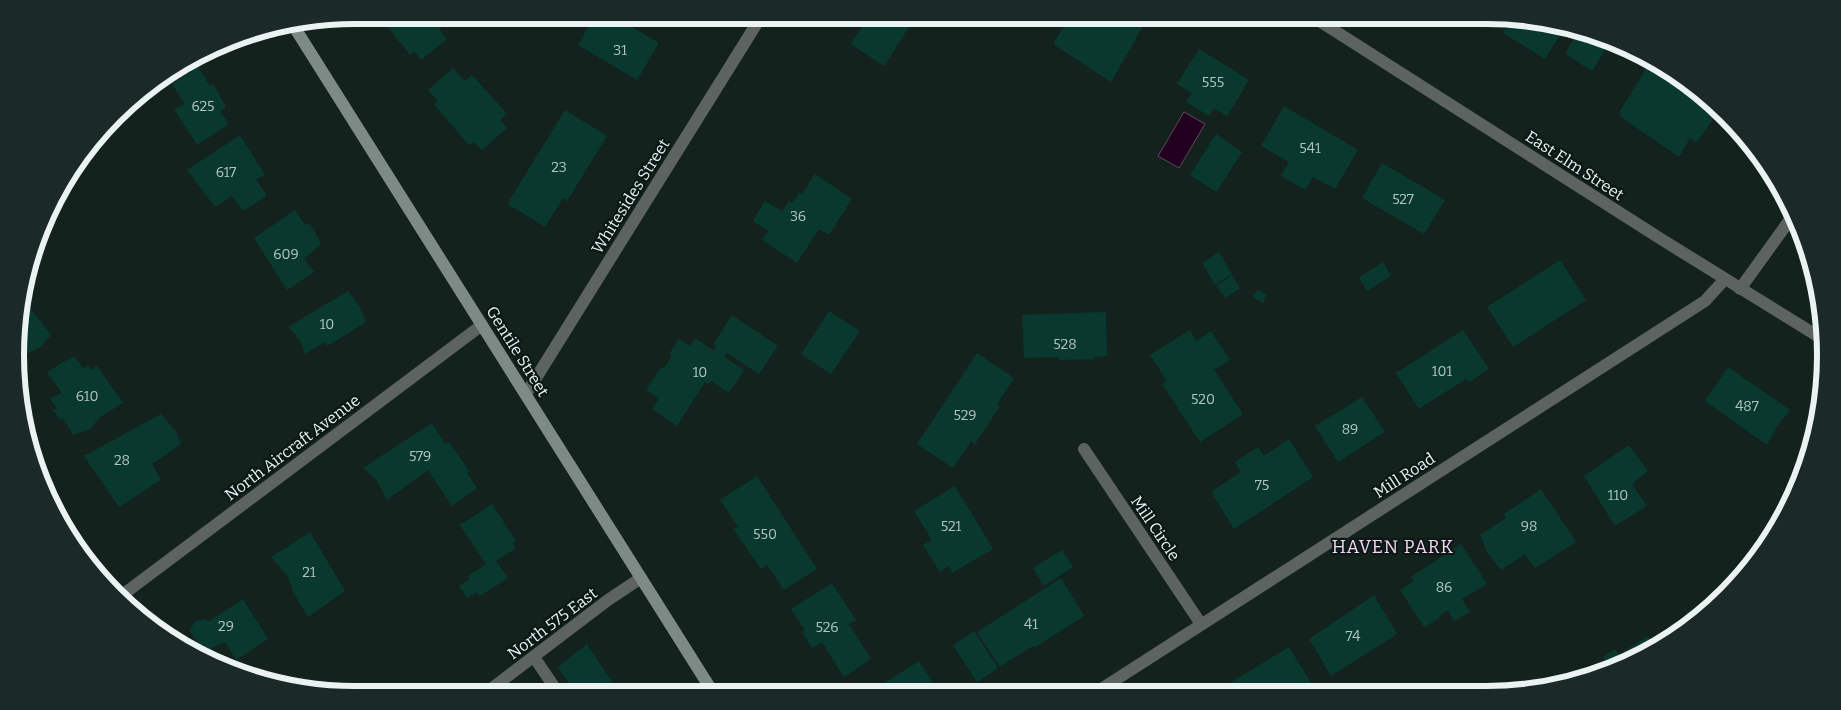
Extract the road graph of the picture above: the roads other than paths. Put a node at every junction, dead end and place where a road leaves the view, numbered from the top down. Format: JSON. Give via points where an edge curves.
{"nodes":[{"id":1,"x":756,"y":24,"type":"edge"},
{"id":2,"x":1324,"y":24,"type":"edge"},
{"id":3,"x":296,"y":29,"type":"edge"},
{"id":4,"x":1789,"y":221,"type":"edge"},
{"id":5,"x":1725,"y":279,"type":"junction"},
{"id":6,"x":1740,"y":289,"type":"junction"},
{"id":7,"x":482,"y":325,"type":"junction"},
{"id":8,"x":1817,"y":336,"type":"edge"},
{"id":9,"x":526,"y":394,"type":"junction"},
{"id":10,"x":1084,"y":450,"type":"dead end"},
{"id":11,"x":641,"y":578,"type":"junction"},
{"id":12,"x":125,"y":593,"type":"edge"},
{"id":13,"x":1201,"y":624,"type":"junction"},
{"id":14,"x":534,"y":657,"type":"junction"},
{"id":15,"x":495,"y":686,"type":"edge"},
{"id":16,"x":554,"y":686,"type":"edge"},
{"id":17,"x":709,"y":686,"type":"edge"},
{"id":18,"x":1106,"y":686,"type":"edge"}],
"edges":[{"from":1,"to":9,"type":"street","name":"Whitesides Street"},
{"from":2,"to":5,"type":"street","name":"East Elm Street"},
{"from":3,"to":7,"type":"main road","name":"Gentile Street"},
{"from":4,"to":6,"type":"street"},
{"from":5,"to":6,"type":"street","name":"East Elm Street"},
{"from":5,"to":13,"type":"street","name":"Mill Road","via":[[1705,301]]},
{"from":6,"to":8,"type":"street","name":"East Elm Street"},
{"from":7,"to":9,"type":"main road","name":"Gentile Street"},
{"from":7,"to":12,"type":"street","name":"North Aircraft Avenue"},
{"from":9,"to":11,"type":"main road","name":"Gentile Street"},
{"from":10,"to":13,"type":"street","name":"Mill Circle"},
{"from":11,"to":14,"type":"street","name":"North 575 East"},
{"from":11,"to":17,"type":"main road","name":"Gentile Street"},
{"from":13,"to":18,"type":"street","name":"Mill Road"},
{"from":14,"to":15,"type":"street","name":"North 575 East"},
{"from":14,"to":16,"type":"street"}]}
